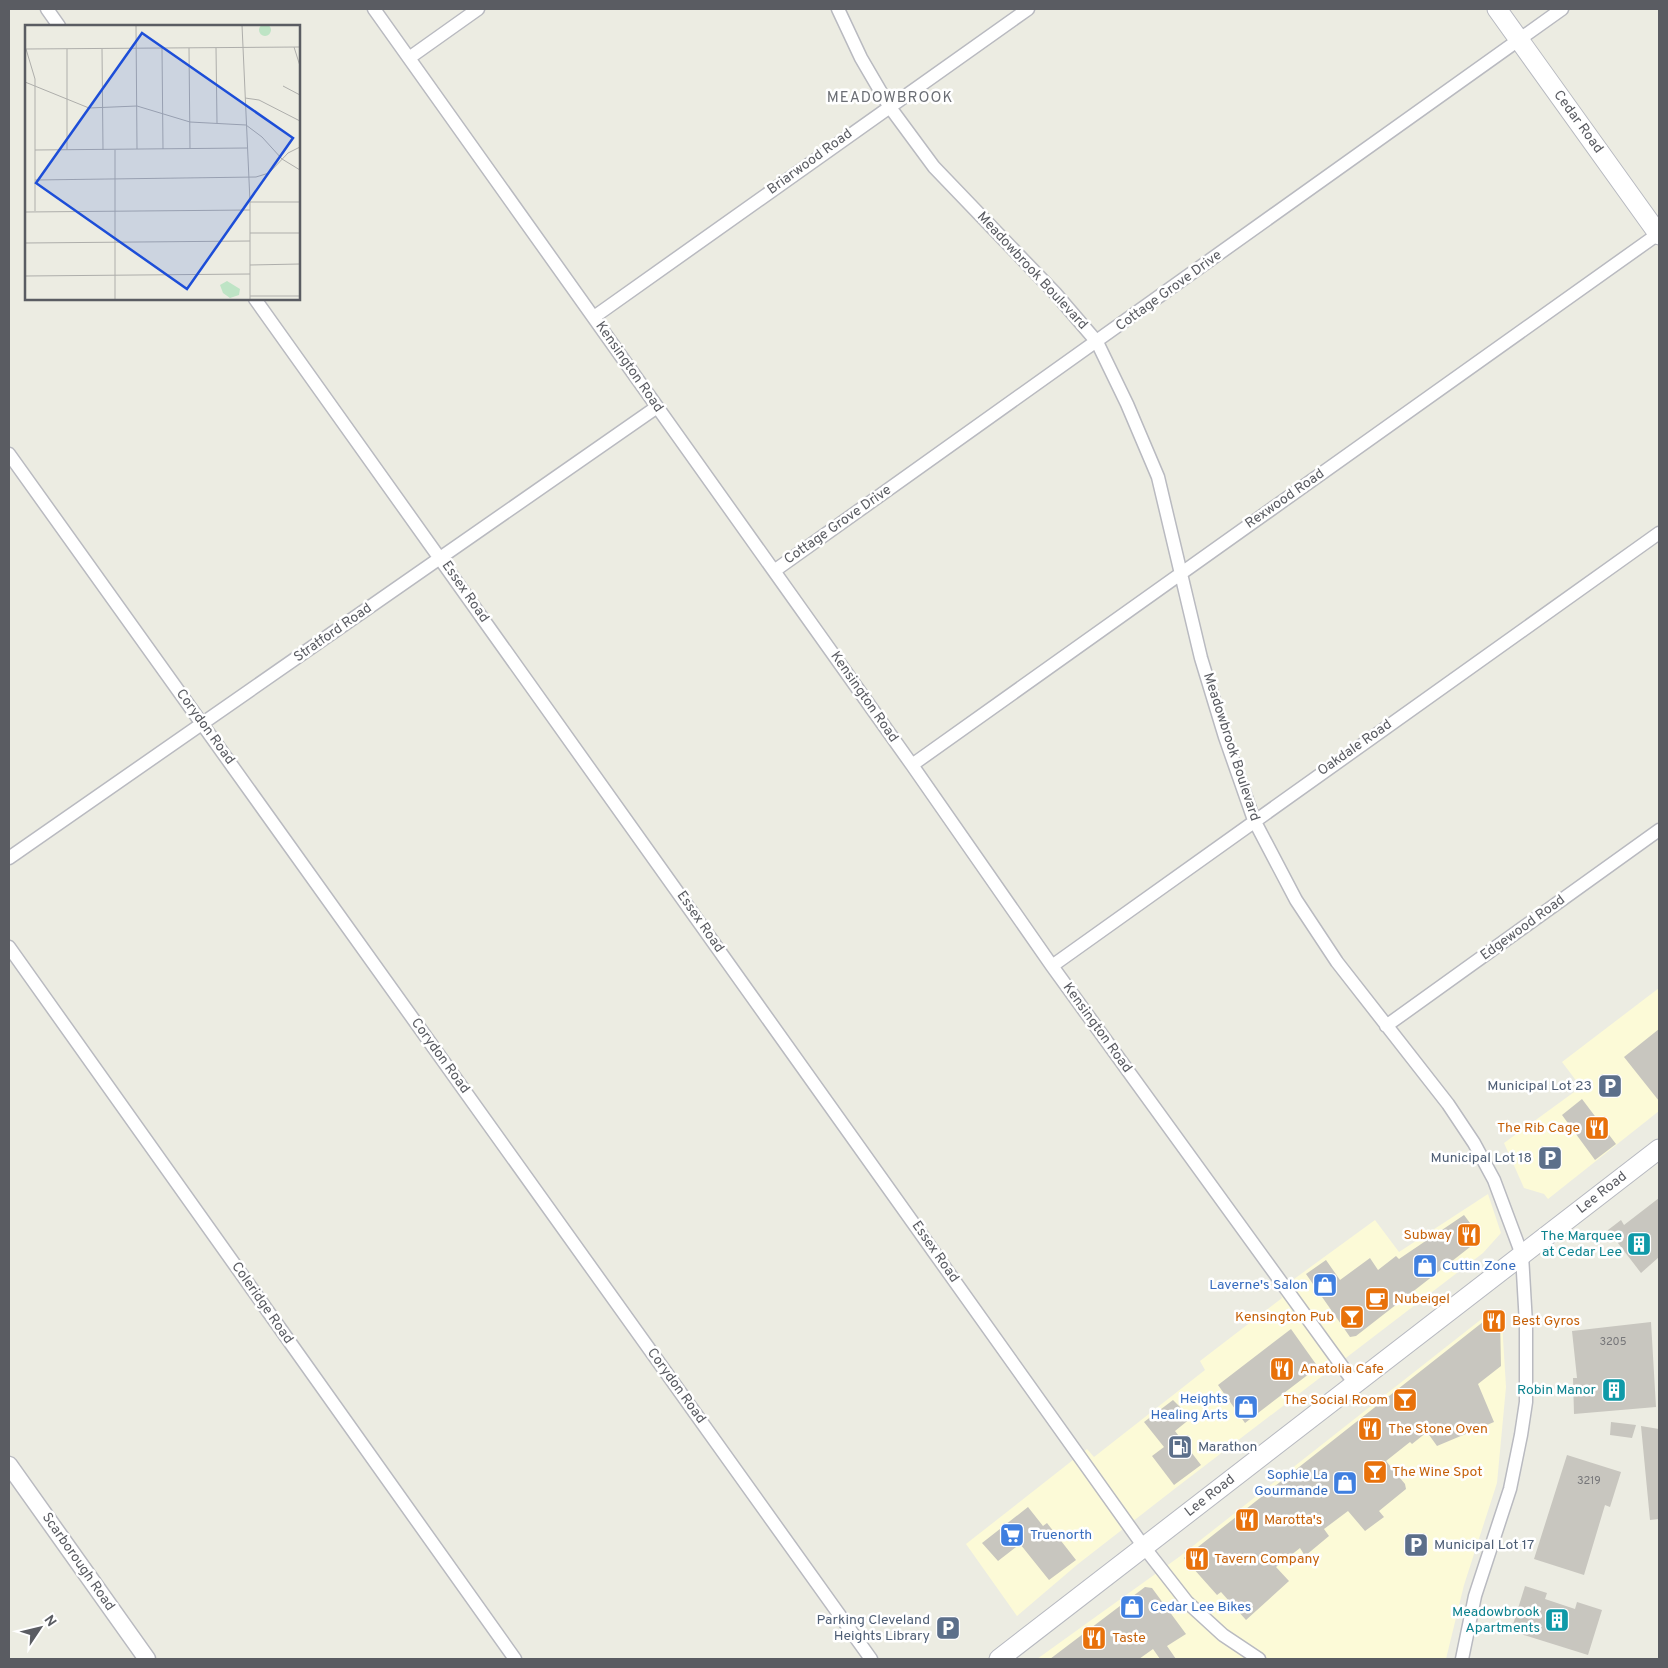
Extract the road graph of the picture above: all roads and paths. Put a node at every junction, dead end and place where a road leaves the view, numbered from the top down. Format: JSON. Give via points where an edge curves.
{"nodes":[{"id":1,"x":47,"y":9,"type":"edge"},
{"id":2,"x":374,"y":9,"type":"edge"},
{"id":3,"x":478,"y":9,"type":"edge"},
{"id":4,"x":838,"y":9,"type":"edge"},
{"id":5,"x":1028,"y":9,"type":"edge"},
{"id":6,"x":1496,"y":9,"type":"edge"},
{"id":7,"x":1562,"y":9,"type":"edge"},
{"id":8,"x":58,"y":25,"type":"edge"},
{"id":9,"x":1518,"y":39,"type":"junction"},
{"id":10,"x":409,"y":58,"type":"junction"},
{"id":11,"x":889,"y":106,"type":"junction"},
{"id":12,"x":1659,"y":235,"type":"edge"},
{"id":13,"x":256,"y":300,"type":"edge"},
{"id":14,"x":594,"y":317,"type":"junction"},
{"id":15,"x":1097,"y":342,"type":"junction"},
{"id":16,"x":657,"y":407,"type":"junction"},
{"id":17,"x":9,"y":454,"type":"edge"},
{"id":18,"x":1659,"y":533,"type":"edge"},
{"id":19,"x":441,"y":558,"type":"junction"},
{"id":20,"x":774,"y":571,"type":"junction"},
{"id":21,"x":1182,"y":572,"type":"junction"},
{"id":22,"x":203,"y":725,"type":"junction"},
{"id":23,"x":912,"y":765,"type":"junction"},
{"id":24,"x":1254,"y":820,"type":"junction"},
{"id":25,"x":1659,"y":830,"type":"edge"},
{"id":26,"x":9,"y":858,"type":"edge"},
{"id":27,"x":9,"y":947,"type":"edge"},
{"id":28,"x":1052,"y":966,"type":"junction"},
{"id":29,"x":1386,"y":1026,"type":"junction"},
{"id":30,"x":1659,"y":1149,"type":"edge"},
{"id":31,"x":1522,"y":1255,"type":"junction"},
{"id":32,"x":1355,"y":1384,"type":"junction"},
{"id":33,"x":9,"y":1465,"type":"edge"},
{"id":34,"x":1144,"y":1547,"type":"junction"},
{"id":35,"x":147,"y":1659,"type":"edge"},
{"id":36,"x":515,"y":1659,"type":"edge"},
{"id":37,"x":871,"y":1659,"type":"edge"},
{"id":38,"x":999,"y":1659,"type":"edge"},
{"id":39,"x":1259,"y":1659,"type":"edge"},
{"id":40,"x":1462,"y":1659,"type":"edge"}],
"edges":[{"from":1,"to":8,"type":"street"},
{"from":2,"to":10,"type":"street","name":"Kensington Road"},
{"from":3,"to":10,"type":"street"},
{"from":4,"to":11,"type":"street","name":"Meadowbrook Boulevard"},
{"from":5,"to":11,"type":"street","name":"Briarwood Road"},
{"from":6,"to":9,"type":"main road","name":"Cedar Road"},
{"from":7,"to":9,"type":"street","name":"Cottage Grove Drive"},
{"from":9,"to":12,"type":"main road","name":"Cedar Road"},
{"from":9,"to":15,"type":"street","name":"Cottage Grove Drive"},
{"from":10,"to":14,"type":"street","name":"Kensington Road"},
{"from":11,"to":14,"type":"street","name":"Briarwood Road"},
{"from":11,"to":15,"type":"street","name":"Meadowbrook Boulevard","via":[[934,167],[1055,293]]},
{"from":12,"to":21,"type":"street","name":"Rexwood Road"},
{"from":13,"to":19,"type":"street","name":"Essex Road"},
{"from":14,"to":16,"type":"street","name":"Kensington Road"},
{"from":15,"to":20,"type":"street","name":"Cottage Grove Drive"},
{"from":15,"to":21,"type":"street","name":"Meadowbrook Boulevard","via":[[1128,404],[1158,477]]},
{"from":16,"to":19,"type":"street","name":"Stratford Road"},
{"from":16,"to":20,"type":"street","name":"Kensington Road"},
{"from":17,"to":22,"type":"street","name":"Corydon Road"},
{"from":18,"to":24,"type":"street","name":"Oakdale Road"},
{"from":19,"to":22,"type":"street","name":"Stratford Road"},
{"from":19,"to":34,"type":"street","name":"Essex Road"},
{"from":20,"to":23,"type":"street","name":"Kensington Road"},
{"from":21,"to":23,"type":"street","name":"Rexwood Road"},
{"from":21,"to":24,"type":"street","name":"Meadowbrook Boulevard","via":[[1204,667]]},
{"from":22,"to":26,"type":"street","name":"Stratford Road"},
{"from":22,"to":37,"type":"street","name":"Corydon Road"},
{"from":23,"to":28,"type":"street","name":"Kensington Road"},
{"from":24,"to":28,"type":"street","name":"Oakdale Road"},
{"from":24,"to":29,"type":"street","name":"Meadowbrook Boulevard","via":[[1296,900],[1337,962]]},
{"from":25,"to":29,"type":"street","name":"Edgewood Road"},
{"from":27,"to":36,"type":"street","name":"Coleridge Road"},
{"from":28,"to":32,"type":"street","name":"Kensington Road"},
{"from":29,"to":31,"type":"street","name":"Meadowbrook Boulevard","via":[[1448,1104],[1474,1143],[1494,1180]]},
{"from":30,"to":31,"type":"main road","name":"Lee Road"},
{"from":31,"to":32,"type":"main road","name":"Lee Road"},
{"from":31,"to":40,"type":"street","name":"Meadowbrook Boulevard","via":[[1526,1392],[1521,1435],[1510,1489],[1476,1596]]},
{"from":32,"to":34,"type":"main road","name":"Lee Road"},
{"from":33,"to":35,"type":"street","name":"Scarborough Road"},
{"from":34,"to":38,"type":"main road","name":"Lee Road"},
{"from":34,"to":39,"type":"street","name":"Essex Road","via":[[1187,1602],[1223,1635]]}]}
